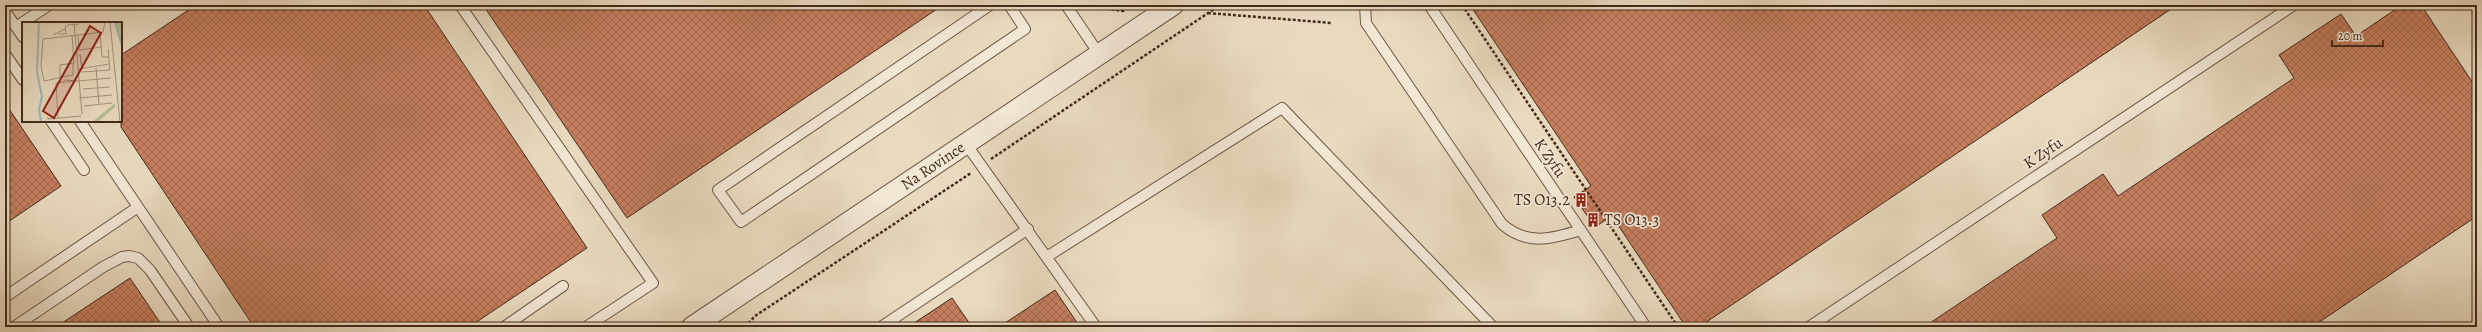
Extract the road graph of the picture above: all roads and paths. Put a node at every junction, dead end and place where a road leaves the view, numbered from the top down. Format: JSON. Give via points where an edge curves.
{"nodes":[{"id":1,"x":49,"y":5,"type":"edge"},
{"id":2,"x":460,"y":5,"type":"edge"},
{"id":3,"x":990,"y":5,"type":"edge"},
{"id":4,"x":1009,"y":5,"type":"edge"},
{"id":5,"x":1066,"y":5,"type":"edge"},
{"id":6,"x":1098,"y":5,"type":"edge"},
{"id":7,"x":1132,"y":5,"type":"edge"},
{"id":8,"x":1173,"y":5,"type":"edge"},
{"id":9,"x":1365,"y":5,"type":"edge"},
{"id":10,"x":1429,"y":5,"type":"edge"},
{"id":11,"x":1462,"y":5,"type":"edge"},
{"id":12,"x":2294,"y":5,"type":"edge"},
{"id":13,"x":5,"y":11,"type":"edge"},
{"id":14,"x":1208,"y":13,"type":"dead end"},
{"id":15,"x":24,"y":22,"type":"edge"},
{"id":16,"x":22,"y":23,"type":"edge"},
{"id":17,"x":1332,"y":23,"type":"dead end"},
{"id":18,"x":16,"y":27,"type":"junction"},
{"id":19,"x":22,"y":36,"type":"edge"},
{"id":20,"x":5,"y":54,"type":"edge"},
{"id":21,"x":1099,"y":54,"type":"junction"},
{"id":22,"x":21,"y":74,"type":"edge"},
{"id":23,"x":52,"y":122,"type":"edge"},
{"id":24,"x":81,"y":122,"type":"edge"},
{"id":25,"x":966,"y":144,"type":"junction"},
{"id":26,"x":84,"y":170,"type":"dead end"},
{"id":27,"x":138,"y":207,"type":"junction"},
{"id":28,"x":1028,"y":229,"type":"junction"},
{"id":29,"x":1581,"y":230,"type":"junction"},
{"id":30,"x":1048,"y":256,"type":"junction"},
{"id":31,"x":563,"y":286,"type":"dead end"},
{"id":32,"x":5,"y":296,"type":"edge"},
{"id":33,"x":14,"y":327,"type":"edge"},
{"id":34,"x":189,"y":327,"type":"edge"},
{"id":35,"x":220,"y":327,"type":"edge"},
{"id":36,"x":504,"y":327,"type":"edge"},
{"id":37,"x":586,"y":327,"type":"edge"},
{"id":38,"x":692,"y":327,"type":"edge"},
{"id":39,"x":881,"y":327,"type":"edge"},
{"id":40,"x":1096,"y":327,"type":"edge"},
{"id":41,"x":1493,"y":327,"type":"edge"},
{"id":42,"x":1646,"y":327,"type":"edge"},
{"id":43,"x":1678,"y":327,"type":"edge"},
{"id":44,"x":1809,"y":327,"type":"edge"}],
"edges":[{"from":1,"to":15,"type":"lane"},
{"from":2,"to":37,"type":"lane","via":[[653,283]]},
{"from":3,"to":4,"type":"lane","via":[[718,190],[740,222],[1025,29]]},
{"from":5,"to":21,"type":"lane"},
{"from":6,"to":7,"type":"path","via":[[1100,8],[1123,11]]},
{"from":8,"to":21,"type":"street","name":"Na Rovince"},
{"from":9,"to":29,"type":"lane","via":[[1366,23],[1502,224],[1512,233],[1529,239],[1544,240]]},
{"from":10,"to":29,"type":"lane","name":"K Zyfu"},
{"from":11,"to":43,"type":"path"},
{"from":12,"to":44,"type":"lane","name":"K Zyfu"},
{"from":13,"to":18,"type":"lane"},
{"from":14,"to":17,"type":"path"},
{"from":16,"to":18,"type":"lane"},
{"from":18,"to":19,"type":"lane"},
{"from":20,"to":22,"type":"lane"},
{"from":21,"to":25,"type":"street","name":"Na Rovince"},
{"from":23,"to":26,"type":"lane"},
{"from":24,"to":27,"type":"lane"},
{"from":25,"to":28,"type":"lane"},
{"from":25,"to":38,"type":"street","name":"Na Rovince"},
{"from":27,"to":32,"type":"lane"},
{"from":27,"to":35,"type":"lane"},
{"from":28,"to":30,"type":"lane"},
{"from":28,"to":39,"type":"lane"},
{"from":29,"to":42,"type":"lane","name":"K Zyfu"},
{"from":30,"to":40,"type":"lane"},
{"from":30,"to":41,"type":"lane","via":[[1282,108]]},
{"from":31,"to":36,"type":"lane"},
{"from":33,"to":34,"type":"lane","via":[[103,267],[129,256],[138,258],[150,270]]}]}
